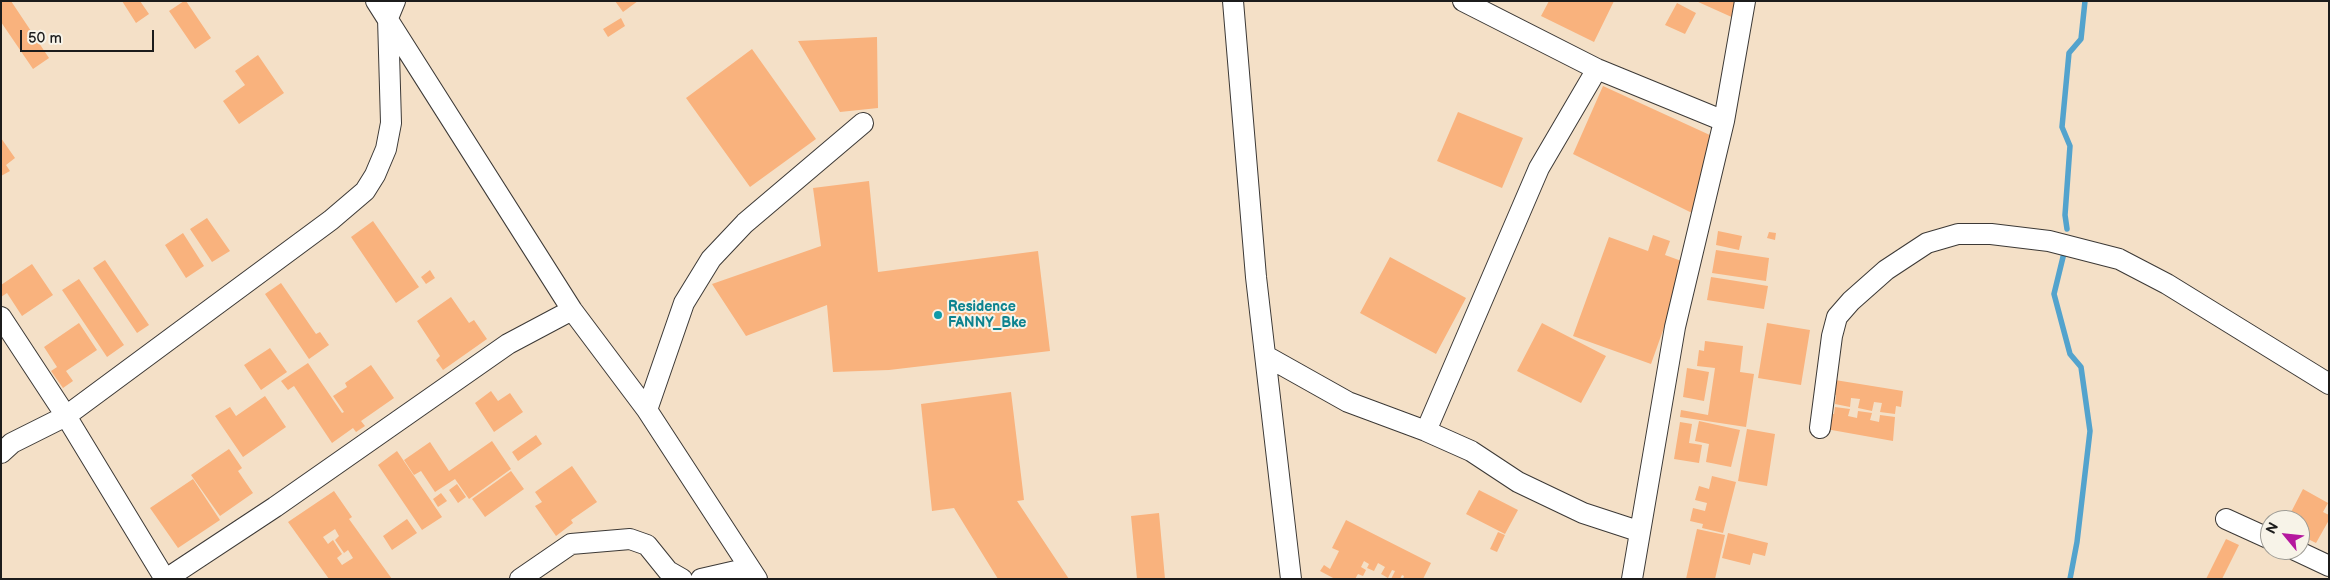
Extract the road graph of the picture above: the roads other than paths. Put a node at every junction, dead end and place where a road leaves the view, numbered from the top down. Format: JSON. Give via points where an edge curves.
{"nodes":[{"id":1,"x":376,"y":1,"type":"edge"},
{"id":2,"x":1233,"y":1,"type":"edge"},
{"id":3,"x":1463,"y":1,"type":"edge"},
{"id":4,"x":1745,"y":1,"type":"edge"},
{"id":5,"x":391,"y":10,"type":"edge"},
{"id":6,"x":1596,"y":69,"type":"junction"},
{"id":7,"x":1724,"y":121,"type":"junction"},
{"id":8,"x":863,"y":123,"type":"dead end"},
{"id":9,"x":572,"y":310,"type":"junction"},
{"id":10,"x":1,"y":317,"type":"edge"},
{"id":11,"x":1266,"y":356,"type":"junction"},
{"id":12,"x":2329,"y":384,"type":"edge"},
{"id":13,"x":647,"y":410,"type":"junction"},
{"id":14,"x":66,"y":416,"type":"junction"},
{"id":15,"x":1820,"y":428,"type":"dead end"},
{"id":16,"x":1426,"y":431,"type":"junction"},
{"id":17,"x":1,"y":454,"type":"edge"},
{"id":18,"x":2226,"y":519,"type":"dead end"},
{"id":19,"x":1638,"y":530,"type":"junction"},
{"id":20,"x":2260,"y":534,"type":"edge"},
{"id":21,"x":2310,"y":557,"type":"edge"},
{"id":22,"x":2329,"y":566,"type":"edge"},
{"id":23,"x":753,"y":573,"type":"edge"},
{"id":24,"x":166,"y":579,"type":"edge"},
{"id":25,"x":520,"y":579,"type":"edge"},
{"id":26,"x":682,"y":579,"type":"edge"},
{"id":27,"x":701,"y":579,"type":"edge"},
{"id":28,"x":1291,"y":579,"type":"edge"},
{"id":29,"x":1632,"y":579,"type":"edge"}],
"edges":[{"from":1,"to":5,"type":"street"},
{"from":2,"to":11,"type":"street","via":[[1256,277]]},
{"from":3,"to":6,"type":"street"},
{"from":4,"to":7,"type":"street"},
{"from":5,"to":9,"type":"street"},
{"from":5,"to":14,"type":"street","via":[[391,124],[386,149],[365,191],[331,220]]},
{"from":6,"to":7,"type":"street"},
{"from":6,"to":16,"type":"street","via":[[1540,168]]},
{"from":7,"to":19,"type":"street","via":[[1675,327]]},
{"from":8,"to":13,"type":"street","via":[[745,223],[711,259],[684,303]]},
{"from":9,"to":13,"type":"street"},
{"from":9,"to":24,"type":"street","via":[[508,344]]},
{"from":10,"to":14,"type":"street"},
{"from":11,"to":16,"type":"street","via":[[1348,402]]},
{"from":11,"to":28,"type":"street"},
{"from":12,"to":15,"type":"street","via":[[2167,284],[2119,259],[2049,241],[1991,234],[1958,234],[1927,243],[1886,270],[1837,317]]},
{"from":13,"to":23,"type":"street"},
{"from":14,"to":17,"type":"street","via":[[12,443]]},
{"from":14,"to":24,"type":"street"},
{"from":16,"to":19,"type":"street","via":[[1471,451],[1518,482],[1583,513]]},
{"from":18,"to":20,"type":"street"},
{"from":19,"to":29,"type":"street"},
{"from":21,"to":22,"type":"street"},
{"from":23,"to":27,"type":"street"},
{"from":25,"to":26,"type":"street","via":[[571,544],[630,539],[647,545],[668,571]]}]}
